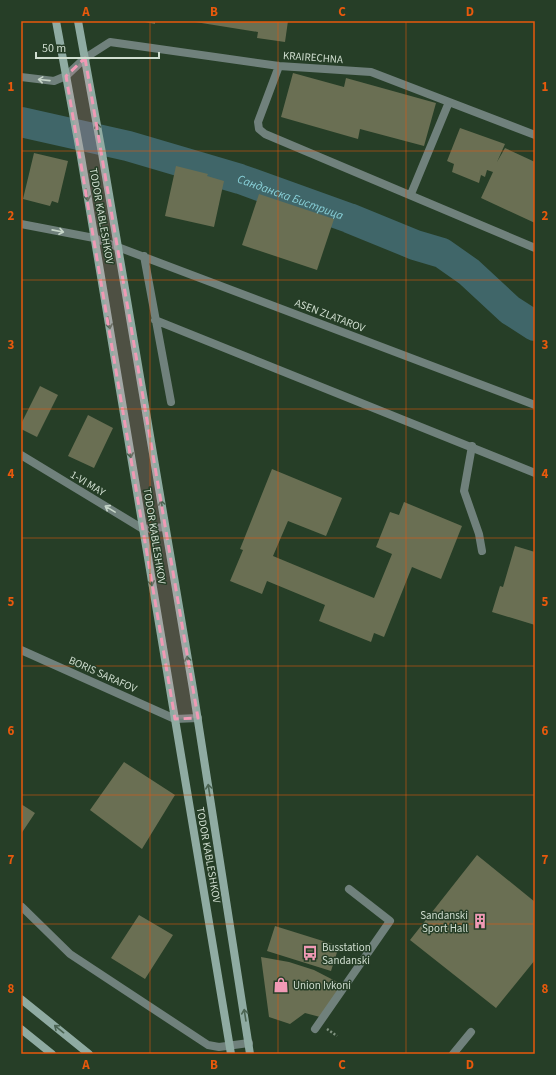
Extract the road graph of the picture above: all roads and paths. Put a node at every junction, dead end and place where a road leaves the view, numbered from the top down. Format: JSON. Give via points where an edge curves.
{"nodes":[{"id":1,"x":56,"y":21,"type":"edge"},
{"id":2,"x":78,"y":21,"type":"edge"},
{"id":3,"x":85,"y":58,"type":"junction"},
{"id":4,"x":279,"y":66,"type":"junction"},
{"id":5,"x":66,"y":76,"type":"junction"},
{"id":6,"x":21,"y":77,"type":"edge"},
{"id":7,"x":449,"y":102,"type":"junction"},
{"id":8,"x":535,"y":135,"type":"edge"},
{"id":9,"x":411,"y":194,"type":"junction"},
{"id":10,"x":21,"y":224,"type":"edge"},
{"id":11,"x":94,"y":238,"type":"junction"},
{"id":12,"x":118,"y":246,"type":"junction"},
{"id":13,"x":535,"y":248,"type":"edge"},
{"id":14,"x":144,"y":256,"type":"junction"},
{"id":15,"x":155,"y":320,"type":"junction"},
{"id":16,"x":171,"y":402,"type":"dead end"},
{"id":17,"x":535,"y":405,"type":"edge"},
{"id":18,"x":472,"y":446,"type":"junction"},
{"id":19,"x":21,"y":455,"type":"edge"},
{"id":20,"x":535,"y":472,"type":"edge"},
{"id":21,"x":166,"y":527,"type":"junction"},
{"id":22,"x":143,"y":529,"type":"junction"},
{"id":23,"x":482,"y":551,"type":"dead end"},
{"id":24,"x":21,"y":650,"type":"edge"},
{"id":25,"x":198,"y":718,"type":"junction"},
{"id":26,"x":175,"y":719,"type":"junction"},
{"id":27,"x":349,"y":889,"type":"dead end"},
{"id":28,"x":22,"y":907,"type":"edge"},
{"id":29,"x":21,"y":999,"type":"edge"},
{"id":30,"x":315,"y":1028,"type":"dead end"},
{"id":31,"x":21,"y":1029,"type":"edge"},
{"id":32,"x":471,"y":1032,"type":"dead end"},
{"id":33,"x":249,"y":1043,"type":"junction"},
{"id":34,"x":231,"y":1050,"type":"edge"},
{"id":35,"x":52,"y":1054,"type":"edge"},
{"id":36,"x":89,"y":1054,"type":"edge"},
{"id":37,"x":250,"y":1054,"type":"edge"},
{"id":38,"x":453,"y":1054,"type":"edge"}],
"edges":[{"from":1,"to":5,"type":"street","name":"TODOR KABLESHKOV"},
{"from":2,"to":3,"type":"street","name":"TODOR KABLESHKOV"},
{"from":3,"to":4,"type":"street","name":"KRAIRECHNA","via":[[110,42]]},
{"from":3,"to":5,"type":"street","name":"KRAIRECHNA"},
{"from":12,"to":3,"type":"street","name":"TODOR KABLESHKOV","one_way":true},
{"from":4,"to":7,"type":"street","name":"KRAIRECHNA","via":[[371,72]]},
{"from":4,"to":9,"type":"street","via":[[258,122],[259,129],[265,134]]},
{"from":5,"to":6,"type":"street","one_way":true,"via":[[54,81]]},
{"from":5,"to":11,"type":"street","name":"TODOR KABLESHKOV","one_way":true},
{"from":7,"to":8,"type":"street","name":"KRAIRECHNA"},
{"from":7,"to":9,"type":"street"},
{"from":9,"to":13,"type":"street"},
{"from":10,"to":11,"type":"street","name":"ASEN ZLATAROV","one_way":true},
{"from":11,"to":12,"type":"street","name":"ASEN ZLATAROV"},
{"from":11,"to":22,"type":"street","name":"TODOR KABLESHKOV","one_way":true},
{"from":12,"to":14,"type":"street","name":"ASEN ZLATAROV"},
{"from":21,"to":12,"type":"street","name":"TODOR KABLESHKOV","one_way":true},
{"from":14,"to":15,"type":"street"},
{"from":14,"to":17,"type":"street","name":"ASEN ZLATAROV"},
{"from":15,"to":16,"type":"street"},
{"from":15,"to":18,"type":"street"},
{"from":18,"to":20,"type":"street"},
{"from":18,"to":23,"type":"street","via":[[464,491],[479,534]]},
{"from":22,"to":19,"type":"street","name":"1-VI MAY","one_way":true},
{"from":21,"to":22,"type":"street"},
{"from":25,"to":21,"type":"street","name":"TODOR KABLESHKOV","one_way":true},
{"from":22,"to":26,"type":"street","name":"TODOR KABLESHKOV","one_way":true},
{"from":24,"to":26,"type":"street","name":"BORIS SARAFOV"},
{"from":25,"to":26,"type":"street"},
{"from":33,"to":25,"type":"street","name":"TODOR KABLESHKOV","one_way":true},
{"from":26,"to":34,"type":"street","name":"TODOR KABLESHKOV"},
{"from":27,"to":30,"type":"street","via":[[390,922]]},
{"from":28,"to":34,"type":"street","via":[[70,954],[208,1045]]},
{"from":36,"to":29,"type":"street","one_way":true},
{"from":31,"to":35,"type":"street"},
{"from":32,"to":38,"type":"street"},
{"from":33,"to":34,"type":"street"},
{"from":33,"to":37,"type":"street","name":"TODOR KABLESHKOV"}]}
